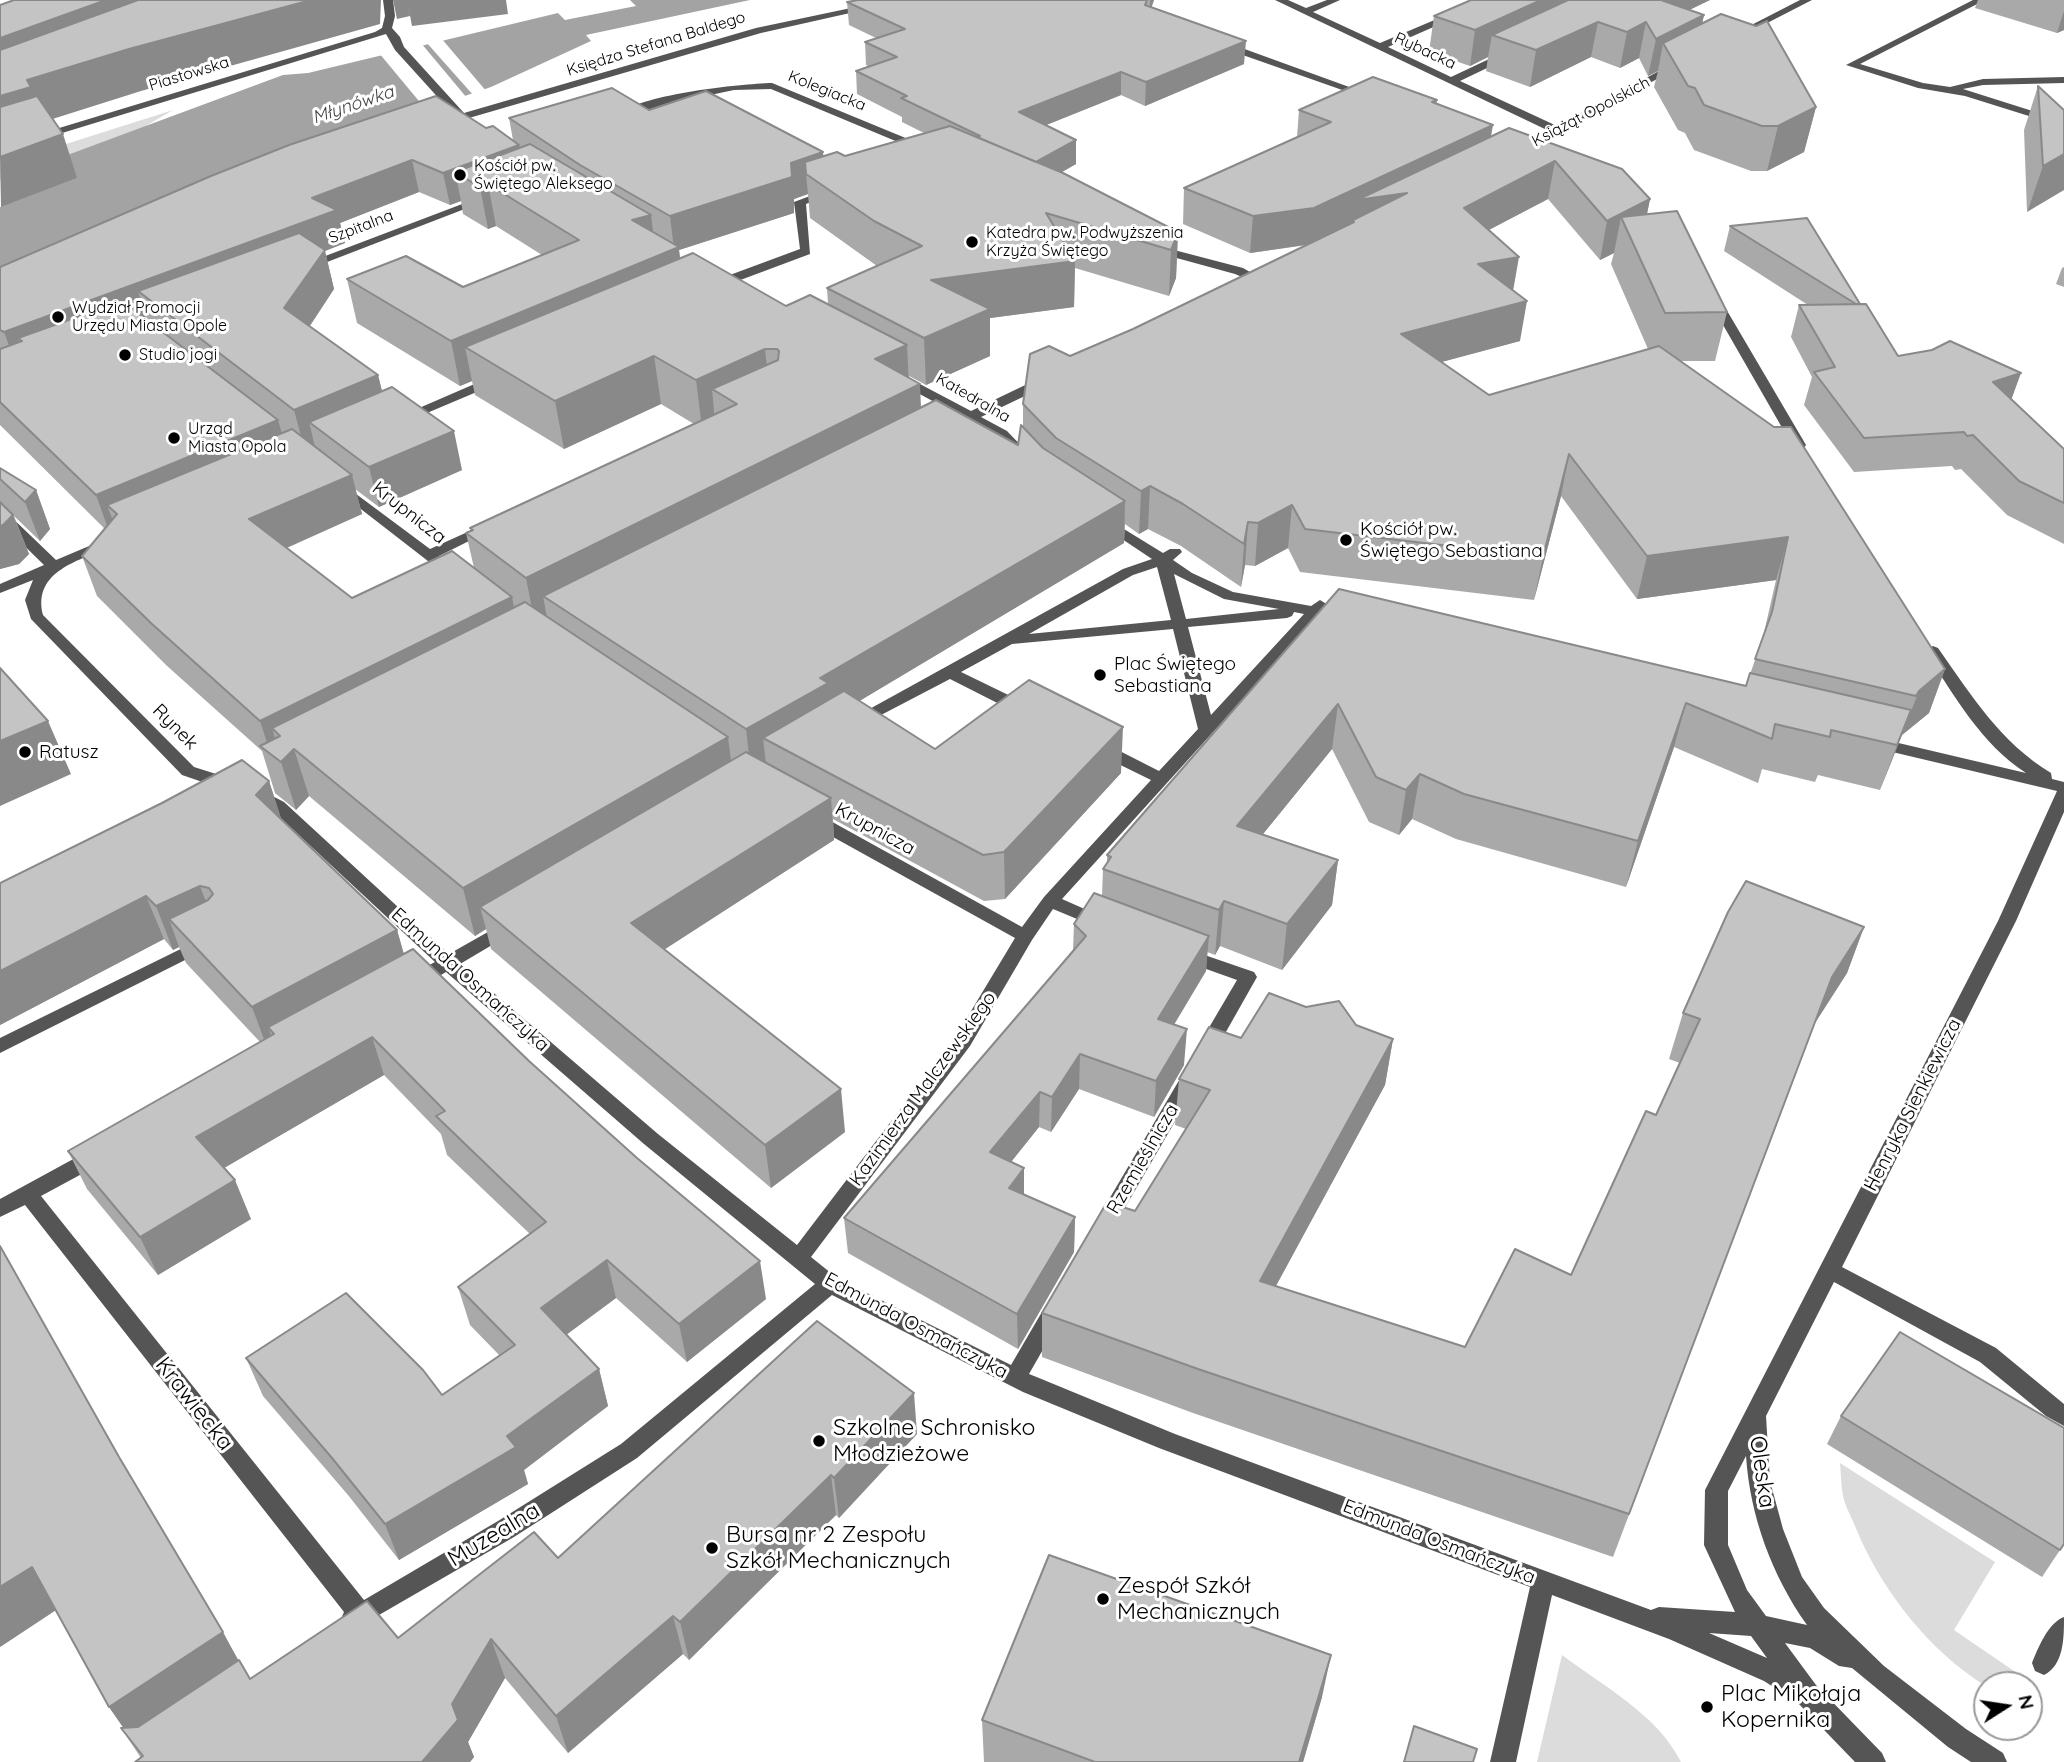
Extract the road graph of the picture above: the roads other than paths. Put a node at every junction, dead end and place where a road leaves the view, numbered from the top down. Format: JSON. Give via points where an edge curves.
{"nodes":[{"id":1,"x":388,"y":0,"type":"edge"},
{"id":2,"x":903,"y":0,"type":"edge"},
{"id":3,"x":1280,"y":0,"type":"edge"},
{"id":4,"x":1335,"y":0,"type":"edge"},
{"id":5,"x":1490,"y":0,"type":"edge"},
{"id":6,"x":1807,"y":0,"type":"edge"},
{"id":7,"x":1980,"y":0,"type":"edge"},
{"id":8,"x":1305,"y":12,"type":"junction"},
{"id":9,"x":387,"y":29,"type":"junction"},
{"id":10,"x":1215,"y":41,"type":"edge"},
{"id":11,"x":1720,"y":43,"type":"edge"},
{"id":12,"x":1379,"y":47,"type":"junction"},
{"id":13,"x":1513,"y":52,"type":"edge"},
{"id":14,"x":1685,"y":62,"type":"edge"},
{"id":15,"x":2064,"y":80,"type":"edge"},
{"id":16,"x":1451,"y":81,"type":"junction"},
{"id":17,"x":1948,"y":90,"type":"junction"},
{"id":18,"x":1383,"y":102,"type":"edge"},
{"id":19,"x":617,"y":116,"type":"edge"},
{"id":20,"x":462,"y":117,"type":"junction"},
{"id":21,"x":2064,"y":124,"type":"edge"},
{"id":22,"x":1556,"y":130,"type":"junction"},
{"id":23,"x":478,"y":134,"type":"edge"},
{"id":24,"x":0,"y":149,"type":"edge"},
{"id":25,"x":928,"y":152,"type":"edge"},
{"id":26,"x":1541,"y":158,"type":"edge"},
{"id":27,"x":838,"y":190,"type":"edge"},
{"id":28,"x":492,"y":196,"type":"edge"},
{"id":29,"x":1146,"y":247,"type":"edge"},
{"id":30,"x":290,"y":272,"type":"edge"},
{"id":31,"x":1268,"y":273,"type":"edge"},
{"id":32,"x":716,"y":284,"type":"edge"},
{"id":33,"x":1709,"y":290,"type":"edge"},
{"id":34,"x":884,"y":369,"type":"edge"},
{"id":35,"x":1063,"y":372,"type":"edge"},
{"id":36,"x":506,"y":374,"type":"edge"},
{"id":37,"x":972,"y":415,"type":"junction"},
{"id":38,"x":394,"y":422,"type":"edge"},
{"id":39,"x":936,"y":434,"type":"edge"},
{"id":40,"x":1803,"y":452,"type":"edge"},
{"id":41,"x":1035,"y":471,"type":"edge"},
{"id":42,"x":327,"y":475,"type":"edge"},
{"id":43,"x":1088,"y":511,"type":"edge"},
{"id":44,"x":0,"y":514,"type":"edge"},
{"id":45,"x":505,"y":519,"type":"edge"},
{"id":46,"x":116,"y":540,"type":"edge"},
{"id":47,"x":429,"y":555,"type":"junction"},
{"id":48,"x":1169,"y":556,"type":"junction"},
{"id":49,"x":54,"y":566,"type":"junction"},
{"id":50,"x":461,"y":580,"type":"edge"},
{"id":51,"x":0,"y":589,"type":"edge"},
{"id":52,"x":1318,"y":608,"type":"junction"},
{"id":53,"x":1355,"y":620,"type":"edge"},
{"id":54,"x":1180,"y":624,"type":"junction"},
{"id":55,"x":1922,"y":634,"type":"edge"},
{"id":56,"x":1007,"y":641,"type":"junction"},
{"id":57,"x":945,"y":675,"type":"junction"},
{"id":58,"x":1037,"y":716,"type":"edge"},
{"id":59,"x":843,"y":728,"type":"edge"},
{"id":60,"x":1206,"y":728,"type":"junction"},
{"id":61,"x":1863,"y":740,"type":"edge"},
{"id":62,"x":1086,"y":741,"type":"edge"},
{"id":63,"x":2007,"y":751,"type":"junction"},
{"id":64,"x":1985,"y":769,"type":"junction"},
{"id":65,"x":253,"y":783,"type":"junction"},
{"id":66,"x":1155,"y":783,"type":"junction"},
{"id":67,"x":2064,"y":787,"type":"edge"},
{"id":68,"x":2064,"y":793,"type":"edge"},
{"id":69,"x":222,"y":799,"type":"edge"},
{"id":70,"x":797,"y":810,"type":"edge"},
{"id":71,"x":1050,"y":901,"type":"junction"},
{"id":72,"x":524,"y":919,"type":"edge"},
{"id":73,"x":1118,"y":929,"type":"edge"},
{"id":74,"x":1026,"y":936,"type":"junction"},
{"id":75,"x":217,"y":937,"type":"edge"},
{"id":76,"x":1170,"y":948,"type":"edge"},
{"id":77,"x":447,"y":963,"type":"junction"},
{"id":78,"x":402,"y":989,"type":"edge"},
{"id":79,"x":0,"y":1046,"type":"edge"},
{"id":80,"x":112,"y":1147,"type":"edge"},
{"id":81,"x":29,"y":1194,"type":"junction"},
{"id":82,"x":0,"y":1209,"type":"edge"},
{"id":83,"x":1095,"y":1241,"type":"edge"},
{"id":84,"x":798,"y":1259,"type":"junction"},
{"id":85,"x":1829,"y":1270,"type":"junction"},
{"id":86,"x":830,"y":1284,"type":"junction"},
{"id":87,"x":1061,"y":1298,"type":"edge"},
{"id":88,"x":1015,"y":1378,"type":"junction"},
{"id":89,"x":1755,"y":1413,"type":"junction"},
{"id":90,"x":2064,"y":1416,"type":"edge"},
{"id":91,"x":1543,"y":1581,"type":"junction"},
{"id":92,"x":360,"y":1614,"type":"junction"},
{"id":93,"x":1637,"y":1616,"type":"junction"},
{"id":94,"x":1756,"y":1625,"type":"junction"},
{"id":95,"x":2064,"y":1628,"type":"edge"},
{"id":96,"x":337,"y":1629,"type":"edge"},
{"id":97,"x":2044,"y":1663,"type":"dead end"},
{"id":98,"x":1875,"y":1674,"type":"junction"},
{"id":99,"x":1807,"y":1694,"type":"junction"},
{"id":100,"x":1503,"y":1762,"type":"edge"},
{"id":101,"x":1874,"y":1762,"type":"edge"},
{"id":102,"x":1994,"y":1762,"type":"edge"}],
"edges":[{"from":1,"to":9,"type":"street"},
{"from":2,"to":20,"type":"street","name":"Księdza Stefana Baldego","via":[[759,30]]},
{"from":3,"to":8,"type":"street","name":"Rybacka"},
{"from":4,"to":8,"type":"street"},
{"from":5,"to":12,"type":"street"},
{"from":6,"to":11,"type":"street"},
{"from":7,"to":17,"type":"street","via":[[1851,65]]},
{"from":8,"to":12,"type":"street","name":"Rybacka"},
{"from":9,"to":20,"type":"street"},
{"from":9,"to":24,"type":"street","name":"Piastowska"},
{"from":10,"to":18,"type":"street"},
{"from":12,"to":16,"type":"street","name":"Rybacka"},
{"from":13,"to":16,"type":"street"},
{"from":14,"to":22,"type":"street","name":"Książąt Opolskich"},
{"from":15,"to":17,"type":"street","via":[[1983,82]]},
{"from":16,"to":22,"type":"street","name":"Rybacka"},
{"from":17,"to":21,"type":"street"},
{"from":19,"to":25,"type":"street","name":"Kolegiacka","via":[[734,87],[772,86]]},
{"from":20,"to":23,"type":"street"},
{"from":22,"to":26,"type":"street","name":"Książąt Opolskich","via":[[1513,151]]},
{"from":27,"to":32,"type":"street","via":[[800,202],[806,251]]},
{"from":28,"to":30,"type":"street","name":"Szpitalna"},
{"from":29,"to":31,"type":"street","via":[[1238,271],[1250,282]]},
{"from":33,"to":40,"type":"street"},
{"from":34,"to":37,"type":"street","name":"Katedralna"},
{"from":35,"to":37,"type":"street"},
{"from":36,"to":38,"type":"street"},
{"from":37,"to":39,"type":"street"},
{"from":37,"to":41,"type":"street","name":"Katedralna","via":[[1002,434]]},
{"from":42,"to":47,"type":"street","name":"Krupnicza"},
{"from":43,"to":48,"type":"street"},
{"from":44,"to":49,"type":"street"},
{"from":45,"to":47,"type":"street"},
{"from":46,"to":49,"type":"street"},
{"from":47,"to":50,"type":"street","name":"Krupnicza"},
{"from":48,"to":52,"type":"street","via":[[1187,576],[1229,596]]},
{"from":48,"to":54,"type":"street"},
{"from":48,"to":56,"type":"street","via":[[1128,572]]},
{"from":49,"to":51,"type":"street"},
{"from":49,"to":65,"type":"street","name":"Rynek","via":[[33,591],[36,616],[188,771],[217,782]]},
{"from":52,"to":53,"type":"street"},
{"from":52,"to":54,"type":"street"},
{"from":52,"to":60,"type":"street"},
{"from":54,"to":56,"type":"street"},
{"from":54,"to":60,"type":"street"},
{"from":55,"to":63,"type":"street","via":[[1985,728]]},
{"from":56,"to":57,"type":"street"},
{"from":57,"to":58,"type":"street"},
{"from":57,"to":59,"type":"street"},
{"from":60,"to":66,"type":"street"},
{"from":61,"to":64,"type":"street"},
{"from":62,"to":66,"type":"street"},
{"from":63,"to":64,"type":"street","via":[[2001,764]]},
{"from":63,"to":67,"type":"street"},
{"from":64,"to":67,"type":"street"},
{"from":65,"to":69,"type":"street"},
{"from":65,"to":77,"type":"street","name":"Edmunda Osmańczyka"},
{"from":66,"to":71,"type":"street","name":"Kazimierza Malczewskiego"},
{"from":68,"to":85,"type":"street","name":"Henryka Sienkiewicza","via":[[2007,921]]},
{"from":70,"to":74,"type":"street","name":"Krupnicza"},
{"from":71,"to":73,"type":"street"},
{"from":71,"to":74,"type":"street","name":"Kazimierza Malczewskiego"},
{"from":72,"to":77,"type":"street"},
{"from":74,"to":84,"type":"street","name":"Kazimierza Malczewskiego","via":[[963,1041]]},
{"from":75,"to":79,"type":"street"},
{"from":76,"to":83,"type":"street","name":"Rzemieślnicza","via":[[1248,977]]},
{"from":77,"to":78,"type":"street"},
{"from":77,"to":84,"type":"street","name":"Edmunda Osmańczyka"},
{"from":80,"to":81,"type":"street"},
{"from":81,"to":82,"type":"street"},
{"from":81,"to":92,"type":"street","name":"Krawiecka"},
{"from":84,"to":86,"type":"street","name":"Edmunda Osmańczyka"},
{"from":85,"to":89,"type":"street","name":"Henryka Sienkiewicza"},
{"from":85,"to":90,"type":"street","via":[[1989,1356]]},
{"from":86,"to":88,"type":"street","name":"Edmunda Osmańczyka"},
{"from":86,"to":92,"type":"street","name":"Muzealna","via":[[629,1451]]},
{"from":87,"to":88,"type":"street"},
{"from":88,"to":91,"type":"street","name":"Edmunda Osmańczyka","via":[[1167,1441]]},
{"from":89,"to":94,"type":"street","name":"Oleska","via":[[1717,1490],[1716,1545],[1738,1597]]},
{"from":89,"to":98,"type":"street","name":"Oleska","via":[[1759,1481],[1771,1529],[1793,1584],[1815,1616]]},
{"from":91,"to":93,"type":"street","name":"Edmunda Osmańczyka"},
{"from":91,"to":100,"type":"street"},
{"from":92,"to":96,"type":"street","name":"Muzealna"},
{"from":93,"to":94,"type":"street","name":"Edmunda Osmańczyka"},
{"from":93,"to":99,"type":"street","name":"Edmunda Osmańczyka","via":[[1737,1656]]},
{"from":94,"to":98,"type":"street","name":"Edmunda Osmańczyka","via":[[1815,1637]]},
{"from":94,"to":99,"type":"street","name":"Oleska"},
{"from":95,"to":97,"type":"street"},
{"from":98,"to":102,"type":"street","name":"Oleska"},
{"from":99,"to":101,"type":"street","name":"Oleska"}]}
